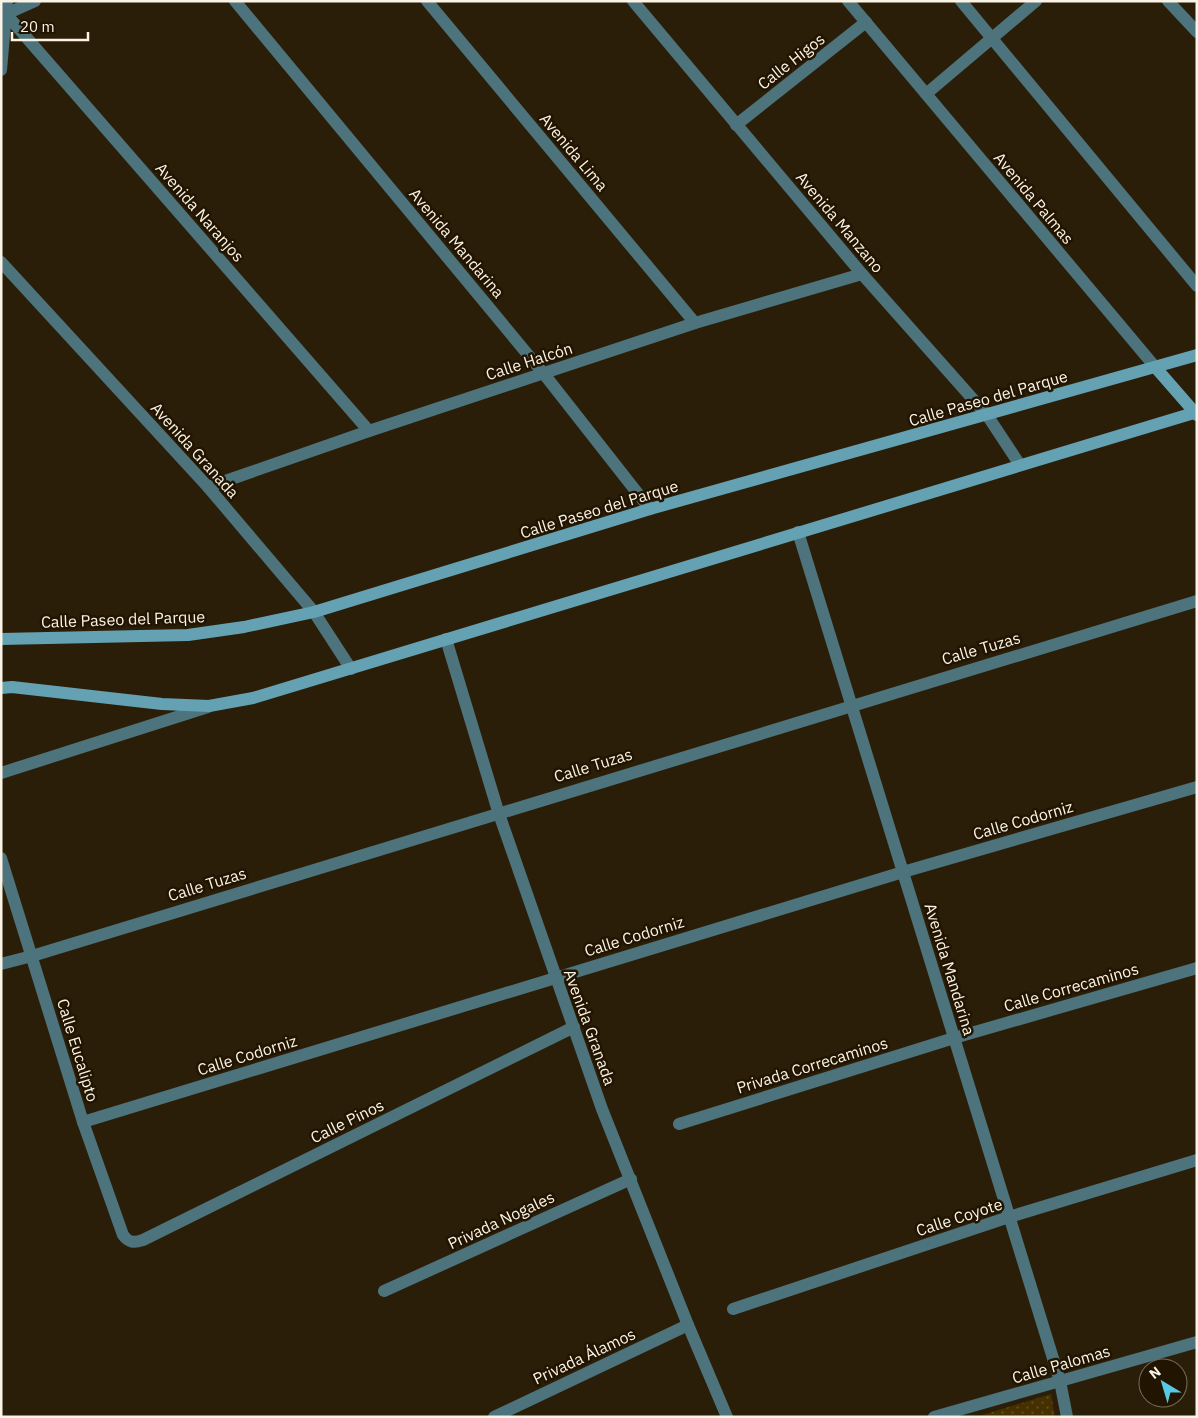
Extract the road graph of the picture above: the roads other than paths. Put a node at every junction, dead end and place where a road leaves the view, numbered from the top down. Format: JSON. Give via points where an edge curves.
{"nodes":[{"id":1,"x":35,"y":1,"type":"edge"},
{"id":2,"x":235,"y":1,"type":"edge"},
{"id":3,"x":428,"y":1,"type":"edge"},
{"id":4,"x":634,"y":1,"type":"edge"},
{"id":5,"x":848,"y":1,"type":"edge"},
{"id":6,"x":962,"y":1,"type":"edge"},
{"id":7,"x":1036,"y":1,"type":"edge"},
{"id":8,"x":1168,"y":1,"type":"edge"},
{"id":9,"x":6,"y":8,"type":"edge"},
{"id":10,"x":866,"y":22,"type":"junction"},
{"id":11,"x":1197,"y":32,"type":"edge"},
{"id":12,"x":992,"y":38,"type":"junction"},
{"id":13,"x":1,"y":70,"type":"edge"},
{"id":14,"x":926,"y":94,"type":"junction"},
{"id":15,"x":736,"y":125,"type":"junction"},
{"id":16,"x":1,"y":262,"type":"edge"},
{"id":17,"x":862,"y":274,"type":"junction"},
{"id":18,"x":1197,"y":286,"type":"edge"},
{"id":19,"x":695,"y":323,"type":"junction"},
{"id":20,"x":1197,"y":355,"type":"edge"},
{"id":21,"x":1156,"y":368,"type":"junction"},
{"id":22,"x":544,"y":374,"type":"junction"},
{"id":23,"x":1196,"y":413,"type":"edge"},
{"id":24,"x":987,"y":415,"type":"junction"},
{"id":25,"x":369,"y":431,"type":"junction"},
{"id":26,"x":1020,"y":465,"type":"junction"},
{"id":27,"x":208,"y":487,"type":"junction"},
{"id":28,"x":650,"y":509,"type":"junction"},
{"id":29,"x":798,"y":532,"type":"junction"},
{"id":30,"x":1197,"y":602,"type":"edge"},
{"id":31,"x":314,"y":612,"type":"junction"},
{"id":32,"x":1,"y":639,"type":"edge"},
{"id":33,"x":446,"y":639,"type":"junction"},
{"id":34,"x":351,"y":669,"type":"junction"},
{"id":35,"x":1,"y":688,"type":"edge"},
{"id":36,"x":851,"y":703,"type":"junction"},
{"id":37,"x":209,"y":706,"type":"junction"},
{"id":38,"x":1,"y":773,"type":"edge"},
{"id":39,"x":1197,"y":788,"type":"edge"},
{"id":40,"x":498,"y":811,"type":"junction"},
{"id":41,"x":1,"y":858,"type":"edge"},
{"id":42,"x":903,"y":872,"type":"junction"},
{"id":43,"x":32,"y":956,"type":"junction"},
{"id":44,"x":1,"y":964,"type":"edge"},
{"id":45,"x":1197,"y":968,"type":"edge"},
{"id":46,"x":555,"y":977,"type":"junction"},
{"id":47,"x":574,"y":1028,"type":"junction"},
{"id":48,"x":954,"y":1038,"type":"junction"},
{"id":49,"x":83,"y":1122,"type":"junction"},
{"id":50,"x":679,"y":1124,"type":"dead end"},
{"id":51,"x":1197,"y":1160,"type":"edge"},
{"id":52,"x":630,"y":1178,"type":"junction"},
{"id":53,"x":1009,"y":1217,"type":"junction"},
{"id":54,"x":134,"y":1243,"type":"joint"},
{"id":55,"x":384,"y":1291,"type":"dead end"},
{"id":56,"x":733,"y":1309,"type":"dead end"},
{"id":57,"x":688,"y":1325,"type":"junction"},
{"id":58,"x":1197,"y":1342,"type":"edge"},
{"id":59,"x":1060,"y":1381,"type":"junction"},
{"id":60,"x":494,"y":1417,"type":"edge"},
{"id":61,"x":727,"y":1417,"type":"edge"},
{"id":62,"x":934,"y":1417,"type":"edge"},
{"id":63,"x":1067,"y":1417,"type":"edge"}],
"edges":[{"from":1,"to":9,"type":"street"},
{"from":2,"to":22,"type":"street","name":"Avenida Mandarina"},
{"from":3,"to":19,"type":"street","name":"Avenida Lima"},
{"from":4,"to":15,"type":"street","name":"Avenida Manzano"},
{"from":5,"to":10,"type":"street","name":"Avenida Palmas"},
{"from":6,"to":12,"type":"street"},
{"from":7,"to":12,"type":"street"},
{"from":8,"to":11,"type":"street"},
{"from":9,"to":13,"type":"street"},
{"from":9,"to":25,"type":"street","name":"Avenida Naranjos"},
{"from":10,"to":14,"type":"street","name":"Avenida Palmas"},
{"from":10,"to":15,"type":"street","name":"Calle Higos"},
{"from":12,"to":14,"type":"street"},
{"from":12,"to":18,"type":"street"},
{"from":14,"to":21,"type":"street","name":"Avenida Palmas"},
{"from":15,"to":17,"type":"street","name":"Avenida Manzano"},
{"from":16,"to":27,"type":"street","name":"Avenida Granada"},
{"from":17,"to":19,"type":"street","name":"Calle Halcón"},
{"from":17,"to":24,"type":"street","name":"Avenida Manzano"},
{"from":19,"to":22,"type":"street","name":"Calle Halcón"},
{"from":20,"to":21,"type":"main road","name":"Calle Paseo del Parque"},
{"from":21,"to":23,"type":"main road","name":"Avenida Palmas"},
{"from":21,"to":24,"type":"main road","name":"Calle Paseo del Parque"},
{"from":22,"to":25,"type":"street","name":"Calle Halcón"},
{"from":22,"to":28,"type":"street","name":"Avenida Mandarina"},
{"from":23,"to":26,"type":"main road"},
{"from":24,"to":26,"type":"street","name":"Avenida Manzano"},
{"from":24,"to":28,"type":"main road","name":"Calle Paseo del Parque"},
{"from":25,"to":27,"type":"street","name":"Calle Halcón"},
{"from":26,"to":29,"type":"main road"},
{"from":27,"to":31,"type":"street","name":"Avenida Granada"},
{"from":28,"to":31,"type":"main road","name":"Calle Paseo del Parque"},
{"from":29,"to":33,"type":"main road"},
{"from":29,"to":36,"type":"street","name":"Avenida Mandarina"},
{"from":30,"to":36,"type":"street","name":"Calle Tuzas"},
{"from":31,"to":32,"type":"main road","name":"Calle Paseo del Parque","via":[[244,628],[188,635]]},
{"from":31,"to":34,"type":"street","name":"Avenida Granada"},
{"from":33,"to":34,"type":"main road"},
{"from":33,"to":40,"type":"street","name":"Avenida Granada"},
{"from":34,"to":37,"type":"main road","via":[[253,698]]},
{"from":35,"to":37,"type":"main road"},
{"from":36,"to":40,"type":"street","name":"Calle Tuzas"},
{"from":36,"to":42,"type":"street","name":"Avenida Mandarina"},
{"from":37,"to":38,"type":"street"},
{"from":39,"to":42,"type":"street","name":"Calle Codorniz"},
{"from":40,"to":43,"type":"street","name":"Calle Tuzas"},
{"from":40,"to":46,"type":"street","name":"Avenida Granada"},
{"from":41,"to":43,"type":"street","name":"Calle Eucalipto"},
{"from":42,"to":46,"type":"street","name":"Calle Codorniz"},
{"from":42,"to":48,"type":"street","name":"Avenida Mandarina"},
{"from":43,"to":44,"type":"street","name":"Calle Tuzas"},
{"from":43,"to":49,"type":"street","name":"Calle Eucalipto"},
{"from":45,"to":48,"type":"street","name":"Calle Correcaminos"},
{"from":46,"to":47,"type":"street","name":"Avenida Granada"},
{"from":46,"to":49,"type":"street","name":"Calle Codorniz"},
{"from":47,"to":52,"type":"street","name":"Avenida Granada"},
{"from":47,"to":54,"type":"street","name":"Calle Pinos"},
{"from":48,"to":50,"type":"street","name":"Privada Correcaminos"},
{"from":48,"to":53,"type":"street","name":"Avenida Mandarina"},
{"from":49,"to":54,"type":"street","name":"Calle Eucalipto","via":[[123,1235]]},
{"from":51,"to":53,"type":"street","name":"Calle Coyote"},
{"from":52,"to":55,"type":"street","name":"Privada Nogales"},
{"from":52,"to":57,"type":"street","name":"Avenida Granada"},
{"from":53,"to":56,"type":"street","name":"Calle Coyote"},
{"from":53,"to":59,"type":"street","name":"Avenida Mandarina"},
{"from":57,"to":60,"type":"street","name":"Privada Álamos"},
{"from":57,"to":61,"type":"street","name":"Avenida Granada"},
{"from":58,"to":59,"type":"street","name":"Calle Palomas"},
{"from":59,"to":62,"type":"street","name":"Calle Palomas"},
{"from":59,"to":63,"type":"street","name":"Avenida Mandarina"}]}
